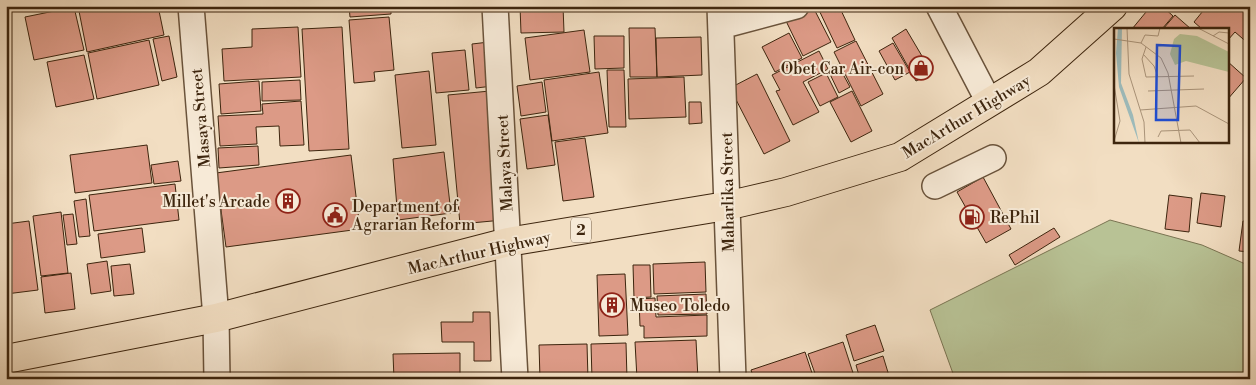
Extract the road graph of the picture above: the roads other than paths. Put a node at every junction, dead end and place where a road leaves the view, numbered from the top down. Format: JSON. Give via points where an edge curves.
{"nodes":[{"id":1,"x":191,"y":6,"type":"edge"},
{"id":2,"x":495,"y":6,"type":"edge"},
{"id":3,"x":796,"y":6,"type":"edge"},
{"id":4,"x":939,"y":6,"type":"edge"},
{"id":5,"x":1113,"y":6,"type":"edge"},
{"id":6,"x":721,"y":16,"type":"edge"},
{"id":7,"x":989,"y":102,"type":"junction"},
{"id":8,"x":993,"y":158,"type":"dead end"},
{"id":9,"x":935,"y":186,"type":"dead end"},
{"id":10,"x":726,"y":206,"type":"junction"},
{"id":11,"x":508,"y":242,"type":"junction"},
{"id":12,"x":216,"y":318,"type":"junction"},
{"id":13,"x":6,"y":359,"type":"edge"},
{"id":14,"x":216,"y":379,"type":"edge"},
{"id":15,"x":515,"y":379,"type":"edge"},
{"id":16,"x":733,"y":379,"type":"edge"}],
"edges":[{"from":1,"to":12,"type":"street","name":"Masaya Street"},
{"from":2,"to":11,"type":"street","name":"Malaya Street"},
{"from":3,"to":6,"type":"street"},
{"from":4,"to":7,"type":"street"},
{"from":5,"to":7,"type":"highway","name":"MacArthur Highway","number":"2","via":[[1039,72]]},
{"from":6,"to":10,"type":"street","name":"Maharlika Street"},
{"from":7,"to":10,"type":"highway","name":"MacArthur Highway","number":"2","via":[[900,157],[786,192]]},
{"from":8,"to":9,"type":"street"},
{"from":10,"to":11,"type":"highway","name":"MacArthur Highway","number":"2"},
{"from":10,"to":16,"type":"street","name":"Maharlika Street"},
{"from":11,"to":12,"type":"highway","name":"MacArthur Highway","number":"2"},
{"from":11,"to":15,"type":"street","name":"Malaya Street"},
{"from":12,"to":13,"type":"highway","name":"MacArthur Highway","number":"2"},
{"from":12,"to":14,"type":"street","name":"Masaya Street"}]}
